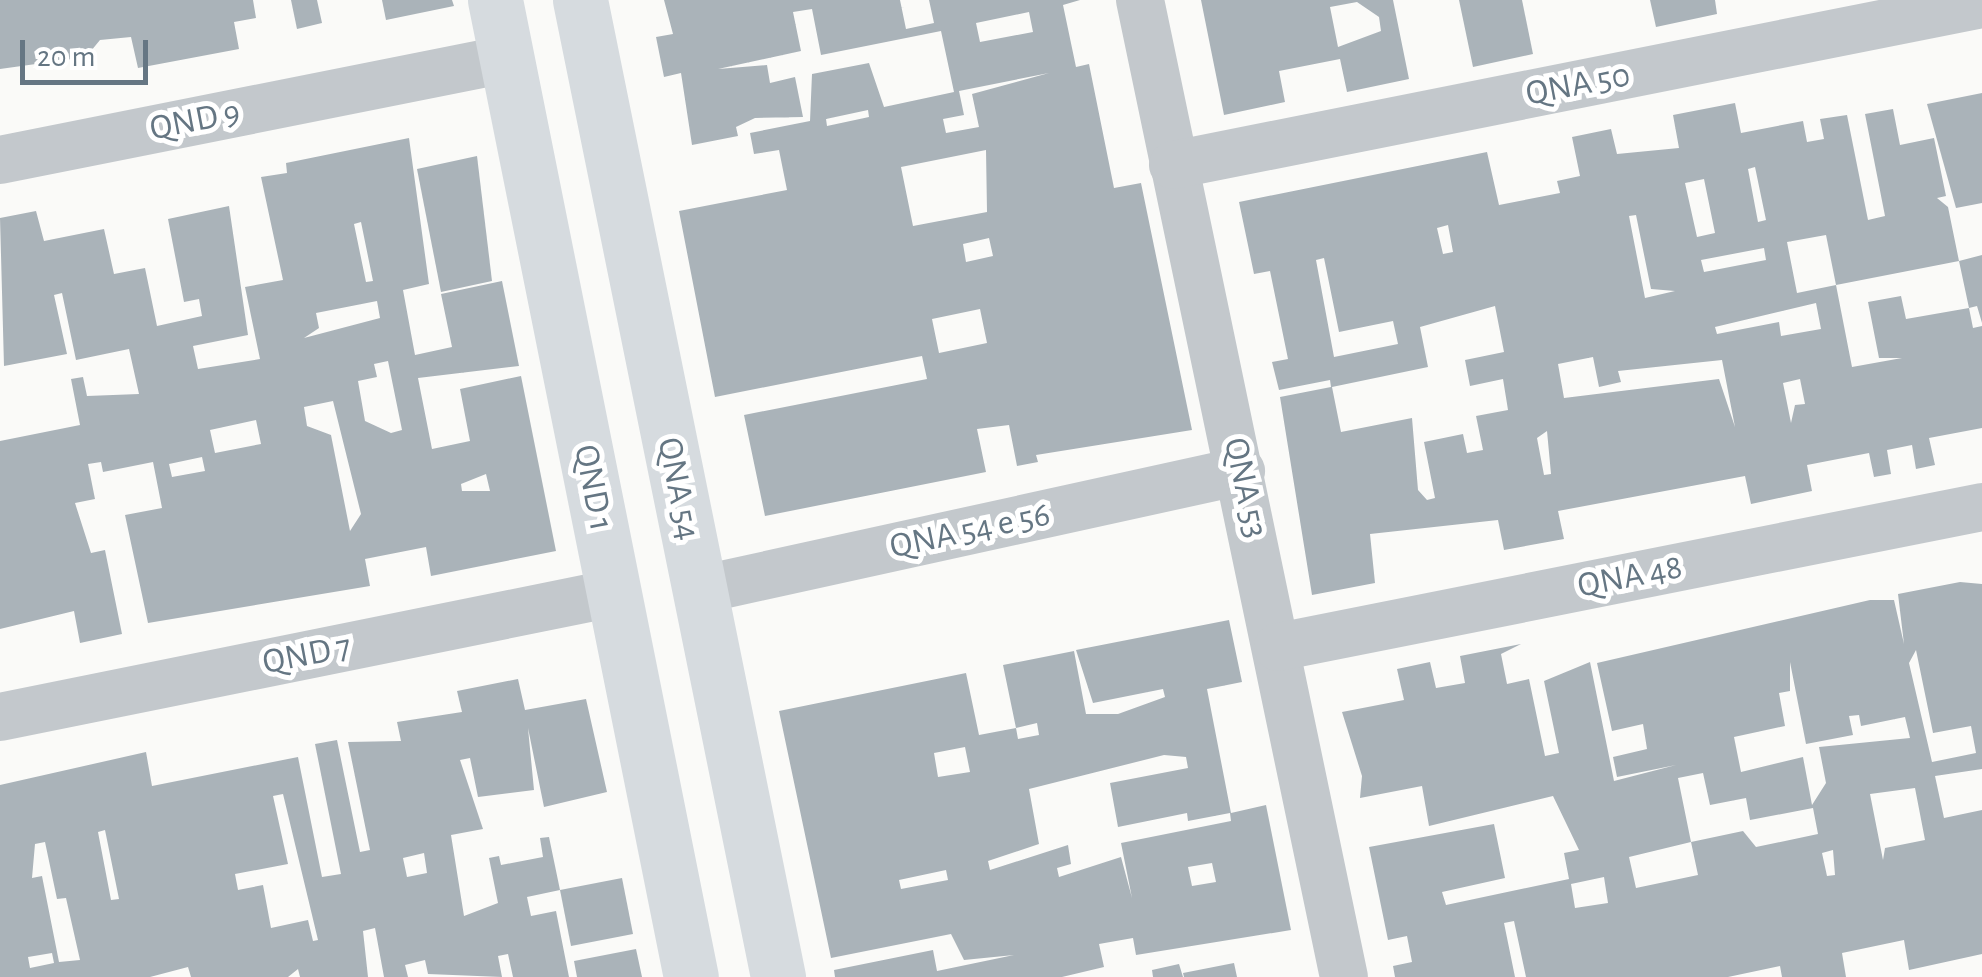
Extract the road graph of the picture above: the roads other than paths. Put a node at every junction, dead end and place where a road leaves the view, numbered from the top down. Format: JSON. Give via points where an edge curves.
{"nodes":[{"id":1,"x":495,"y":0,"type":"edge"},
{"id":2,"x":580,"y":0,"type":"edge"},
{"id":3,"x":1140,"y":0,"type":"edge"},
{"id":4,"x":1982,"y":4,"type":"edge"},
{"id":5,"x":507,"y":59,"type":"junction"},
{"id":6,"x":0,"y":160,"type":"edge"},
{"id":7,"x":1173,"y":166,"type":"junction"},
{"id":8,"x":1241,"y":471,"type":"junction"},
{"id":9,"x":1982,"y":507,"type":"edge"},
{"id":10,"x":699,"y":590,"type":"junction"},
{"id":11,"x":614,"y":593,"type":"junction"},
{"id":12,"x":1278,"y":647,"type":"junction"},
{"id":13,"x":0,"y":718,"type":"edge"},
{"id":14,"x":742,"y":798,"type":"junction"},
{"id":15,"x":658,"y":814,"type":"junction"},
{"id":16,"x":762,"y":902,"type":"junction"},
{"id":17,"x":678,"y":912,"type":"junction"},
{"id":18,"x":691,"y":977,"type":"edge"},
{"id":19,"x":778,"y":977,"type":"edge"},
{"id":20,"x":1344,"y":977,"type":"edge"}],
"edges":[{"from":1,"to":5,"type":"main road","name":"QND 1"},
{"from":2,"to":10,"type":"main road","name":"QNA 54"},
{"from":3,"to":7,"type":"street","name":"QNA 53"},
{"from":4,"to":7,"type":"street","name":"QNA 50"},
{"from":5,"to":6,"type":"street","name":"QND 9"},
{"from":5,"to":11,"type":"main road","name":"QND 1"},
{"from":7,"to":8,"type":"street","name":"QNA 53"},
{"from":8,"to":10,"type":"street","name":"QNA 54 e 56"},
{"from":8,"to":12,"type":"street","name":"QNA 53"},
{"from":9,"to":12,"type":"street","name":"QNA 48"},
{"from":10,"to":14,"type":"main road","name":"QNA 54"},
{"from":11,"to":13,"type":"street","name":"QND 7"},
{"from":11,"to":15,"type":"main road","name":"QND 1"},
{"from":12,"to":20,"type":"street","name":"QNA 53"},
{"from":14,"to":15,"type":"main road","via":[[706,827]]},
{"from":14,"to":16,"type":"main road","name":"QNA 54"},
{"from":15,"to":17,"type":"main road","name":"QND 1"},
{"from":16,"to":17,"type":"main road","via":[[714,888]]},
{"from":16,"to":19,"type":"main road","name":"QNA 54"},
{"from":17,"to":18,"type":"main road","name":"QND 1"}]}
